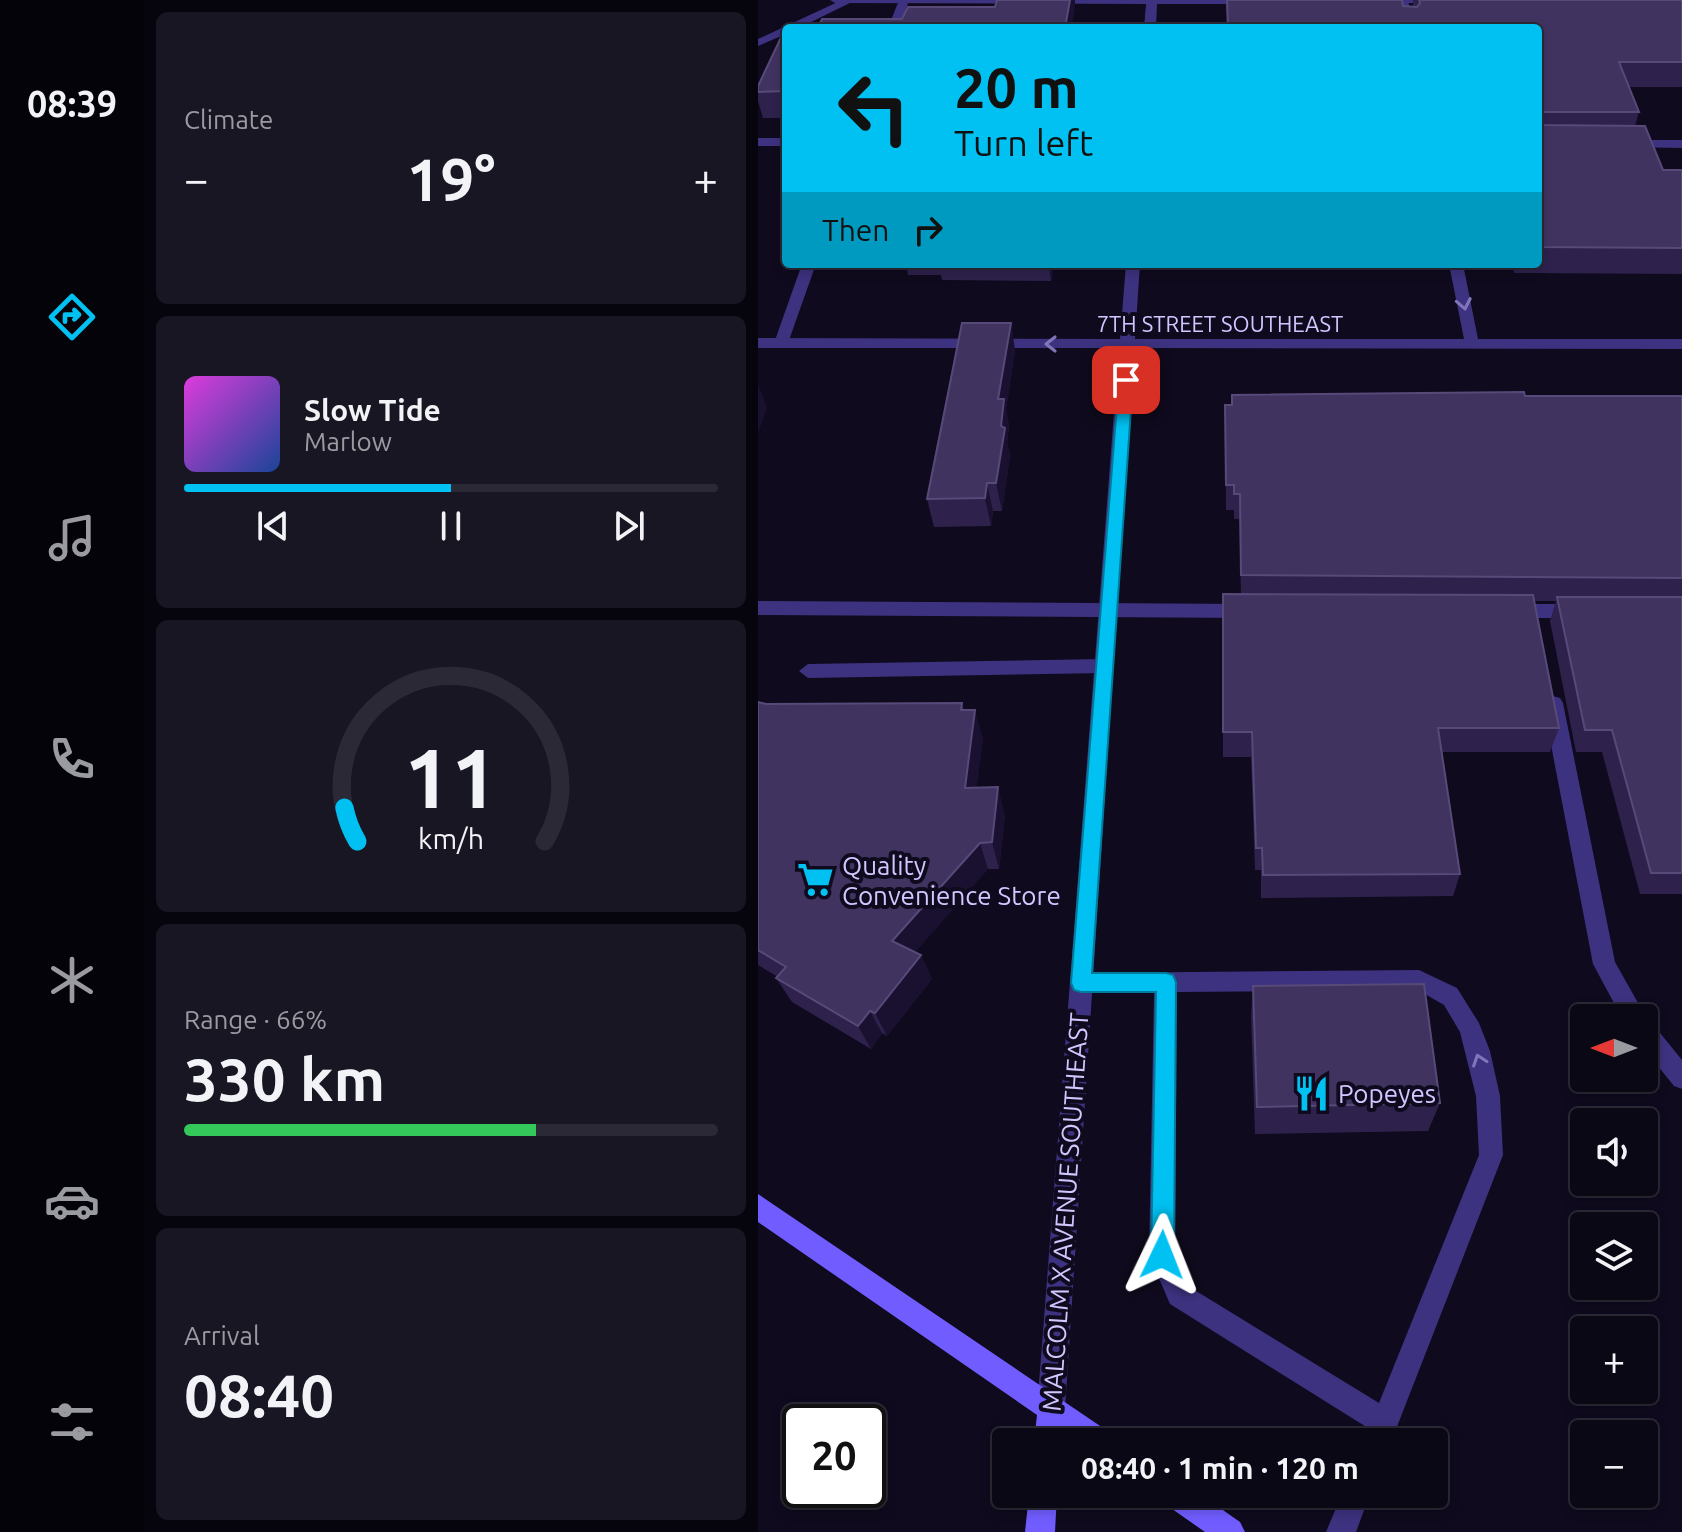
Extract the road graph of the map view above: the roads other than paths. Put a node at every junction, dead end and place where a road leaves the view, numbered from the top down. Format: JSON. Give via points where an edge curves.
{"nodes":[{"id":1,"x":904,"y":0,"type":"edge"},
{"id":2,"x":1152,"y":0,"type":"edge"},
{"id":3,"x":1357,"y":0,"type":"edge"},
{"id":4,"x":1403,"y":0,"type":"edge"},
{"id":5,"x":1449,"y":0,"type":"edge"},
{"id":6,"x":844,"y":1,"type":"edge"},
{"id":7,"x":1266,"y":1,"type":"edge"},
{"id":8,"x":798,"y":24,"type":"edge"},
{"id":9,"x":895,"y":24,"type":"edge"},
{"id":10,"x":1150,"y":24,"type":"edge"},
{"id":11,"x":1407,"y":24,"type":"edge"},
{"id":12,"x":782,"y":32,"type":"edge"},
{"id":13,"x":758,"y":43,"type":"edge"},
{"id":14,"x":758,"y":142,"type":"edge"},
{"id":15,"x":782,"y":142,"type":"edge"},
{"id":16,"x":1610,"y":144,"type":"edge"},
{"id":17,"x":1682,"y":144,"type":"edge"},
{"id":18,"x":808,"y":268,"type":"edge"},
{"id":19,"x":1133,"y":268,"type":"edge"},
{"id":20,"x":1457,"y":268,"type":"edge"},
{"id":21,"x":758,"y":343,"type":"edge"},
{"id":22,"x":781,"y":343,"type":"junction"},
{"id":23,"x":1472,"y":344,"type":"junction"},
{"id":24,"x":1682,"y":344,"type":"edge"},
{"id":25,"x":1129,"y":345,"type":"junction"},
{"id":26,"x":758,"y":608,"type":"edge"},
{"id":27,"x":1108,"y":611,"type":"junction"},
{"id":28,"x":1274,"y":611,"type":"edge"},
{"id":29,"x":1490,"y":611,"type":"edge"},
{"id":30,"x":1594,"y":611,"type":"edge"},
{"id":31,"x":1104,"y":666,"type":"junction"},
{"id":32,"x":808,"y":671,"type":"dead end"},
{"id":33,"x":1551,"y":688,"type":"edge"},
{"id":34,"x":1166,"y":982,"type":"junction"},
{"id":35,"x":1081,"y":983,"type":"junction"},
{"id":36,"x":1626,"y":1004,"type":"edge"},
{"id":37,"x":1658,"y":1048,"type":"edge"},
{"id":38,"x":1682,"y":1078,"type":"edge"},
{"id":39,"x":758,"y":1207,"type":"edge"},
{"id":40,"x":1051,"y":1409,"type":"junction"},
{"id":41,"x":1049,"y":1428,"type":"edge"},
{"id":42,"x":1079,"y":1428,"type":"edge"},
{"id":43,"x":1374,"y":1428,"type":"edge"},
{"id":44,"x":1382,"y":1428,"type":"edge"},
{"id":45,"x":1042,"y":1508,"type":"edge"},
{"id":46,"x":1195,"y":1508,"type":"edge"},
{"id":47,"x":1350,"y":1508,"type":"edge"},
{"id":48,"x":1040,"y":1532,"type":"edge"},
{"id":49,"x":1230,"y":1532,"type":"edge"},
{"id":50,"x":1341,"y":1532,"type":"edge"}],
"edges":[{"from":1,"to":2,"type":"street"},
{"from":1,"to":6,"type":"street"},
{"from":1,"to":9,"type":"street"},
{"from":2,"to":7,"type":"street"},
{"from":2,"to":10,"type":"street"},
{"from":3,"to":4,"type":"street"},
{"from":4,"to":5,"type":"street"},
{"from":4,"to":11,"type":"street"},
{"from":6,"to":8,"type":"street"},
{"from":12,"to":13,"type":"street"},
{"from":14,"to":15,"type":"street"},
{"from":16,"to":17,"type":"street"},
{"from":18,"to":22,"type":"street"},
{"from":19,"to":25,"type":"street","name":"MALCOLM X AVENUE SOUTHEAST"},
{"from":20,"to":23,"type":"street","one_way":true},
{"from":21,"to":22,"type":"street","name":"7TH STREET SOUTHEAST"},
{"from":25,"to":22,"type":"street","name":"7TH STREET SOUTHEAST","one_way":true},
{"from":23,"to":24,"type":"street","name":"7TH STREET SOUTHEAST"},
{"from":23,"to":25,"type":"street","name":"7TH STREET SOUTHEAST"},
{"from":25,"to":27,"type":"street","name":"MALCOLM X AVENUE SOUTHEAST"},
{"from":26,"to":27,"type":"street"},
{"from":27,"to":28,"type":"street"},
{"from":27,"to":31,"type":"street","name":"MALCOLM X AVENUE SOUTHEAST"},
{"from":29,"to":30,"type":"street","via":[[1537,619]]},
{"from":31,"to":32,"type":"street"},
{"from":31,"to":35,"type":"street","name":"MALCOLM X AVENUE SOUTHEAST"},
{"from":33,"to":36,"type":"street","via":[[1604,964]]},
{"from":34,"to":35,"type":"street"},
{"from":34,"to":43,"type":"street","via":[[1162,1255],[1179,1295]]},
{"from":44,"to":34,"type":"street","one_way":true,"via":[[1491,1155],[1493,1129],[1484,1073],[1465,1018],[1451,996],[1419,980]]},
{"from":35,"to":40,"type":"street","name":"MALCOLM X AVENUE SOUTHEAST"},
{"from":37,"to":38,"type":"street"},
{"from":39,"to":40,"type":"main road"},
{"from":40,"to":41,"type":"main road","name":"MALCOLM X AVENUE SOUTHEAST"},
{"from":40,"to":42,"type":"main road"},
{"from":45,"to":48,"type":"main road"},
{"from":46,"to":49,"type":"main road"},
{"from":47,"to":50,"type":"street"}]}
